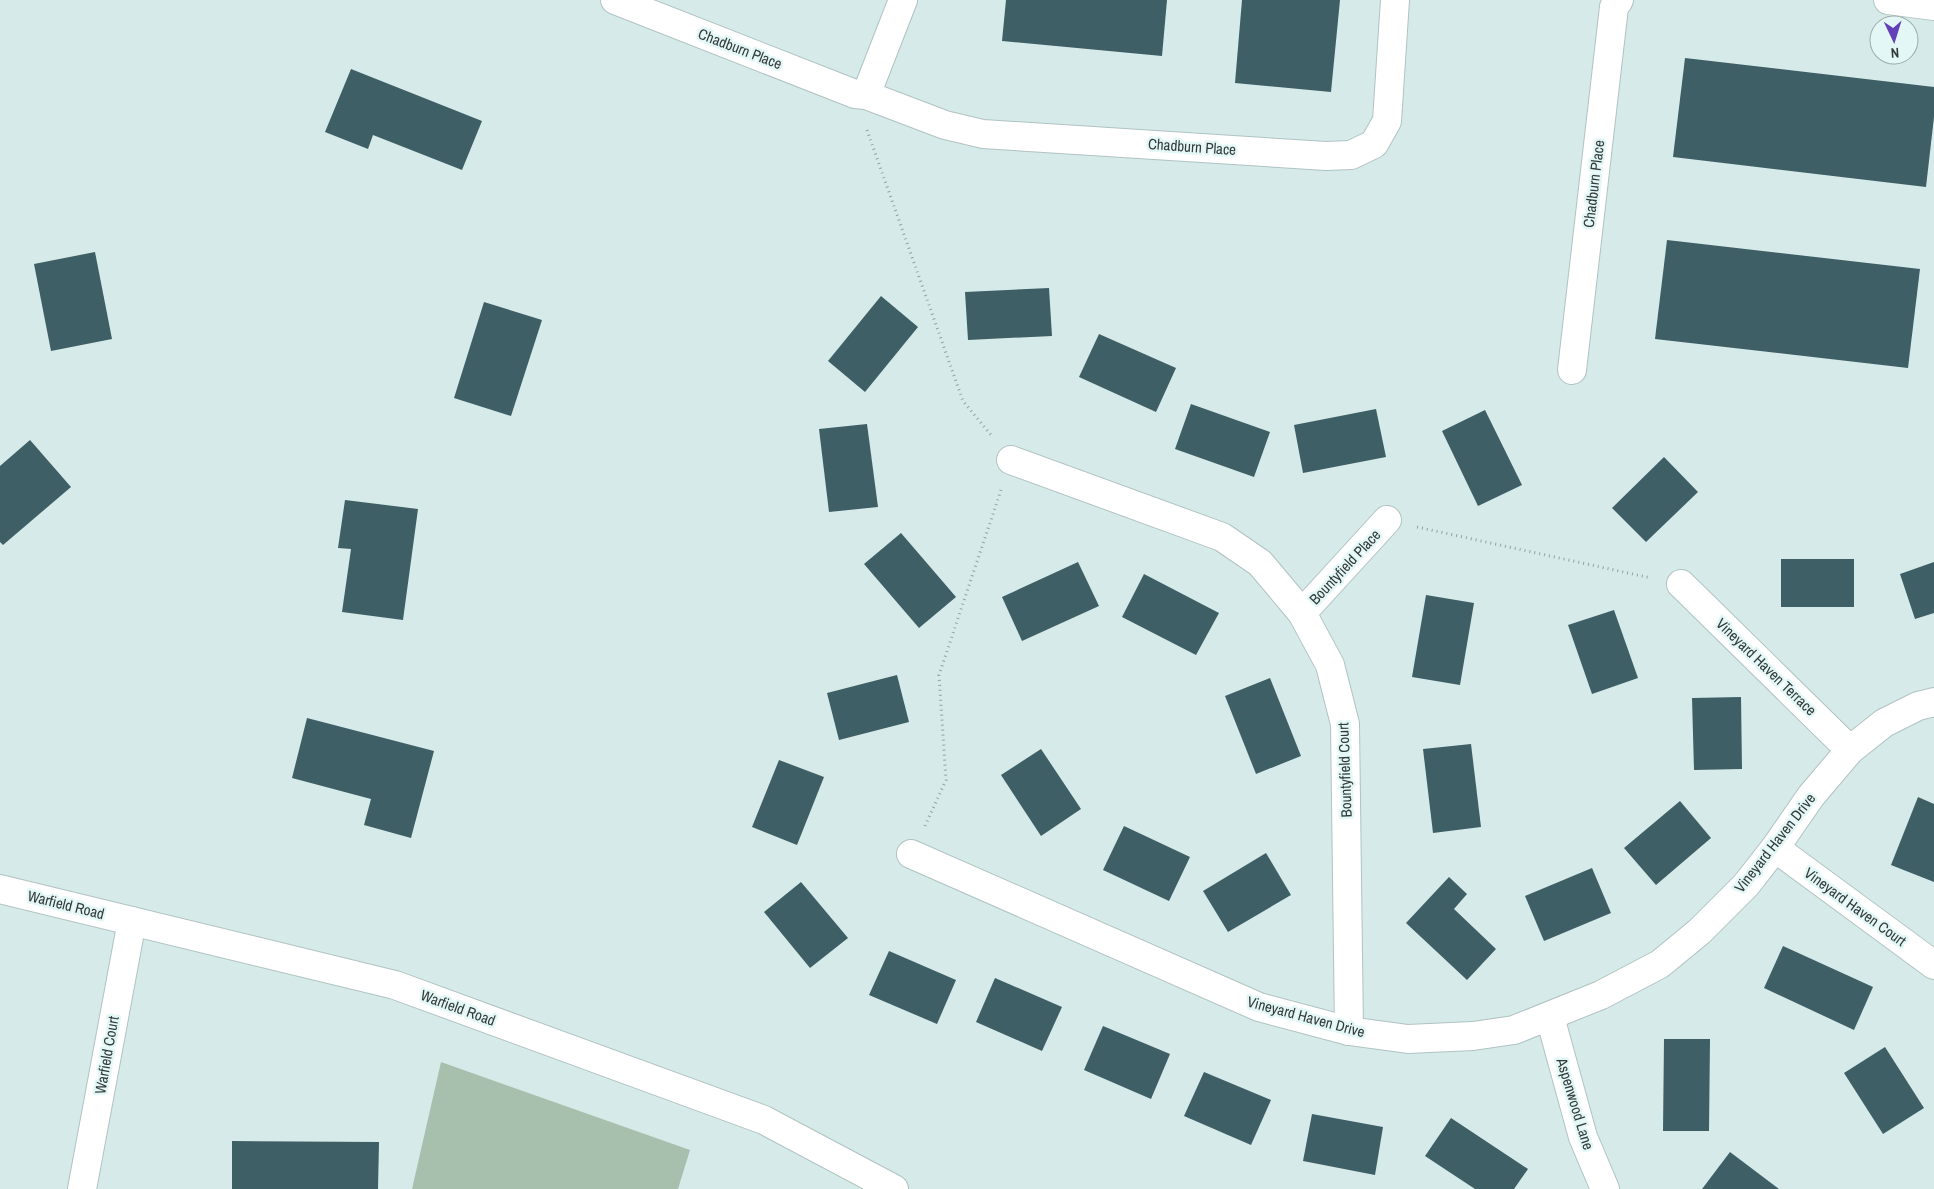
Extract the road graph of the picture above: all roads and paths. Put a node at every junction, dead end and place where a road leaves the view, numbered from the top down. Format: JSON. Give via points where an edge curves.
{"nodes":[{"id":1,"x":615,"y":0,"type":"edge"},
{"id":2,"x":903,"y":0,"type":"edge"},
{"id":3,"x":1395,"y":0,"type":"edge"},
{"id":4,"x":1619,"y":0,"type":"edge"},
{"id":5,"x":1888,"y":0,"type":"edge"},
{"id":6,"x":1934,"y":6,"type":"edge"},
{"id":7,"x":860,"y":94,"type":"junction"},
{"id":8,"x":1572,"y":370,"type":"dead end"},
{"id":9,"x":1011,"y":460,"type":"junction"},
{"id":10,"x":1388,"y":520,"type":"joint"},
{"id":11,"x":1681,"y":584,"type":"joint"},
{"id":12,"x":1302,"y":613,"type":"junction"},
{"id":13,"x":1934,"y":702,"type":"edge"},
{"id":14,"x":1850,"y":750,"type":"junction"},
{"id":15,"x":1775,"y":848,"type":"junction"},
{"id":16,"x":911,"y":854,"type":"joint"},
{"id":17,"x":0,"y":889,"type":"edge"},
{"id":18,"x":132,"y":921,"type":"junction"},
{"id":19,"x":1934,"y":964,"type":"edge"},
{"id":20,"x":1550,"y":1017,"type":"junction"},
{"id":21,"x":1349,"y":1031,"type":"junction"},
{"id":22,"x":82,"y":1189,"type":"edge"},
{"id":23,"x":894,"y":1189,"type":"edge"},
{"id":24,"x":1605,"y":1189,"type":"edge"}],
"edges":[{"from":1,"to":7,"type":"street","name":"Chadburn Place"},
{"from":2,"to":7,"type":"street"},
{"from":3,"to":7,"type":"street","name":"Chadburn Place","via":[[1387,121],[1374,144],[1351,155],[983,134],[945,125]]},
{"from":4,"to":8,"type":"street","name":"Chadburn Place","via":[[1614,7]]},
{"from":5,"to":6,"type":"street"},
{"from":7,"to":9,"type":"path","via":[[963,401]]},
{"from":9,"to":12,"type":"street","name":"Bountyfield Court","via":[[1222,537],[1260,563]]},
{"from":9,"to":16,"type":"path","via":[[939,675],[946,780]]},
{"from":10,"to":11,"type":"path"},
{"from":10,"to":12,"type":"street","name":"Bountyfield Place"},
{"from":11,"to":14,"type":"street","name":"Vineyard Haven Terrace"},
{"from":12,"to":21,"type":"street","name":"Bountyfield Court","via":[[1330,665],[1345,724]]},
{"from":13,"to":14,"type":"street","name":"Vineyard Haven Drive","via":[[1918,706],[1884,723]]},
{"from":14,"to":15,"type":"street","name":"Vineyard Haven Drive","via":[[1811,796]]},
{"from":15,"to":19,"type":"street","name":"Vineyard Haven Court"},
{"from":15,"to":20,"type":"street","name":"Vineyard Haven Drive","via":[[1746,885],[1660,964]]},
{"from":16,"to":21,"type":"street","name":"Vineyard Haven Drive","via":[[1258,1007]]},
{"from":17,"to":18,"type":"street","name":"Warfield Road"},
{"from":18,"to":22,"type":"street","name":"Warfield Court"},
{"from":18,"to":23,"type":"street","name":"Warfield Road","via":[[395,985],[764,1120]]},
{"from":20,"to":21,"type":"street","name":"Vineyard Haven Drive","via":[[1514,1030],[1473,1036],[1408,1039]]},
{"from":20,"to":24,"type":"street","name":"Aspenwood Lane","via":[[1583,1138]]}]}
